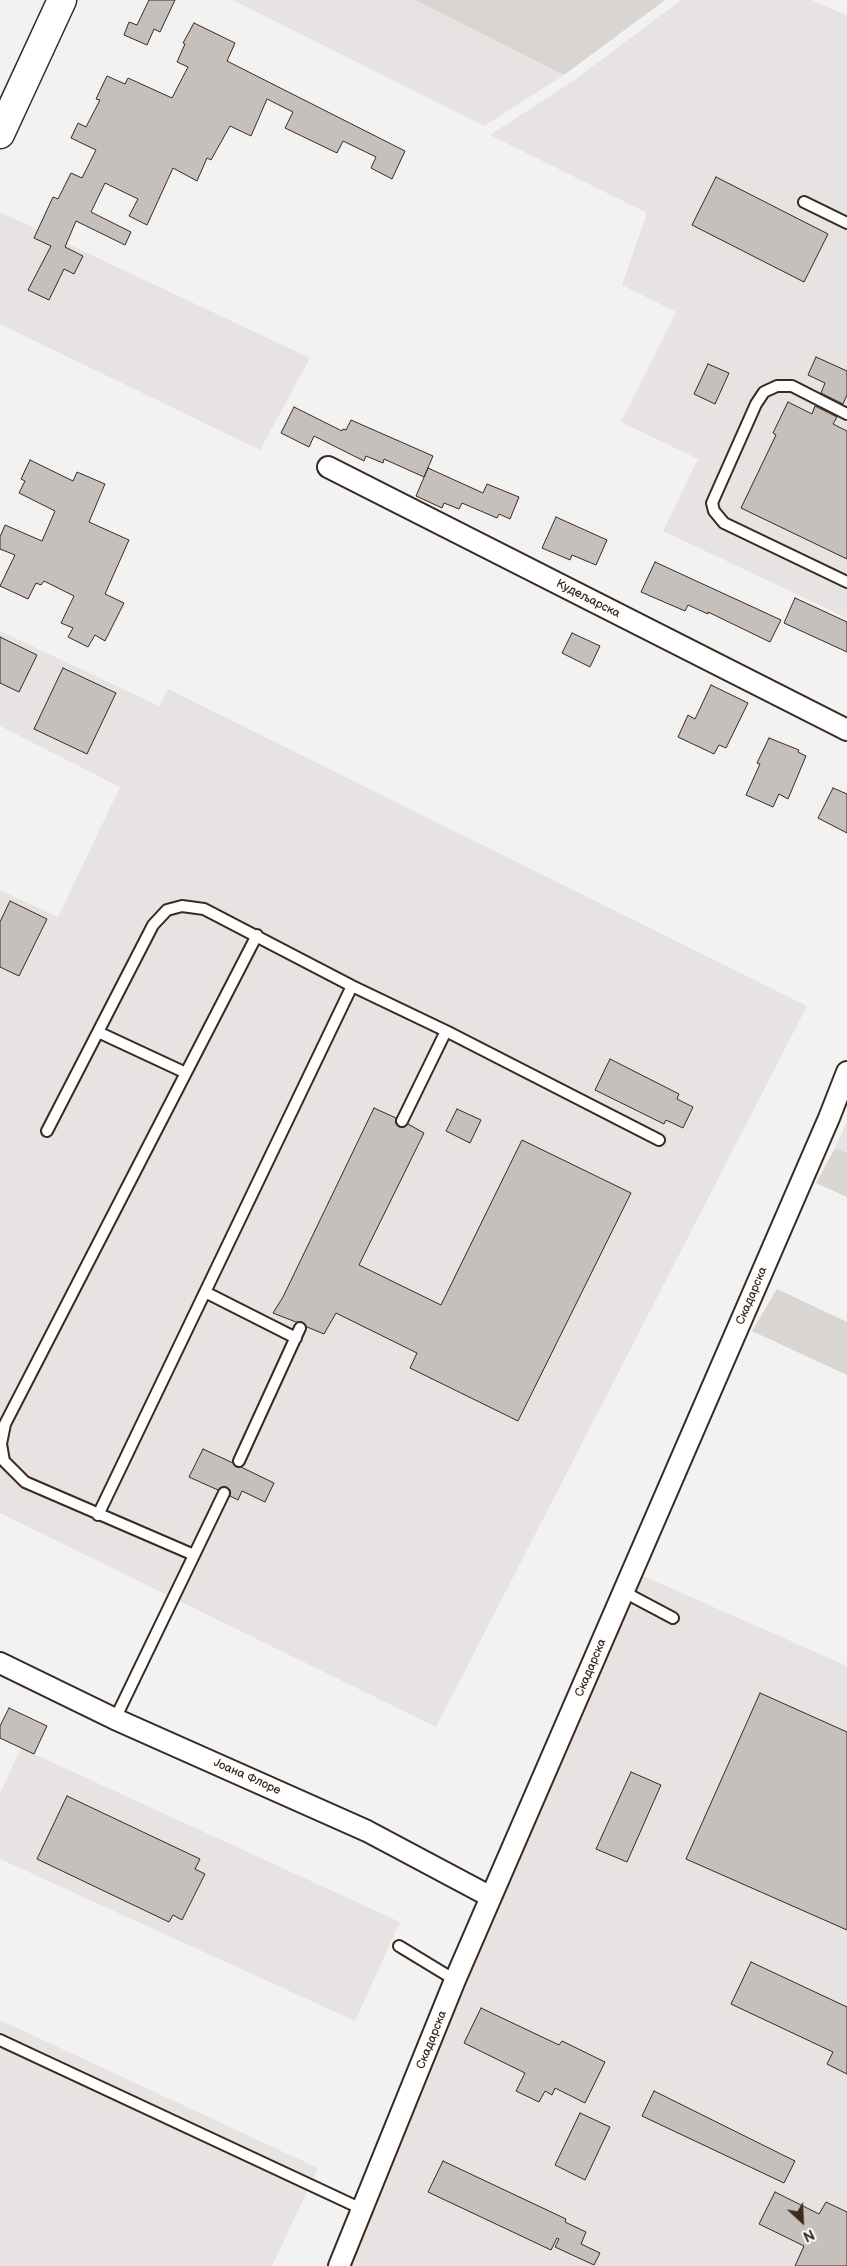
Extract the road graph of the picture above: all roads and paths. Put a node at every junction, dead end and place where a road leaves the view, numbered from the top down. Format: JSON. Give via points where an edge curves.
{"nodes":[{"id":1,"x":62,"y":0,"type":"edge"},
{"id":2,"x":0,"y":134,"type":"edge"},
{"id":3,"x":804,"y":202,"type":"dead end"},
{"id":4,"x":847,"y":223,"type":"edge"},
{"id":5,"x":847,"y":414,"type":"edge"},
{"id":6,"x":328,"y":467,"type":"dead end"},
{"id":7,"x":847,"y":582,"type":"edge"},
{"id":8,"x":847,"y":730,"type":"edge"},
{"id":9,"x":257,"y":935,"type":"junction"},
{"id":10,"x":352,"y":986,"type":"junction"},
{"id":11,"x":446,"y":1031,"type":"junction"},
{"id":12,"x":98,"y":1032,"type":"junction"},
{"id":13,"x":847,"y":1072,"type":"edge"},
{"id":14,"x":186,"y":1073,"type":"junction"},
{"id":15,"x":402,"y":1121,"type":"dead end"},
{"id":16,"x":47,"y":1131,"type":"dead end"},
{"id":17,"x":659,"y":1140,"type":"dead end"},
{"id":18,"x":205,"y":1292,"type":"junction"},
{"id":19,"x":300,"y":1328,"type":"dead end"},
{"id":20,"x":296,"y":1338,"type":"junction"},
{"id":21,"x":239,"y":1461,"type":"dead end"},
{"id":22,"x":224,"y":1493,"type":"dead end"},
{"id":23,"x":98,"y":1515,"type":"junction"},
{"id":24,"x":194,"y":1555,"type":"junction"},
{"id":25,"x":624,"y":1592,"type":"junction"},
{"id":26,"x":673,"y":1618,"type":"dead end"},
{"id":27,"x":0,"y":1663,"type":"edge"},
{"id":28,"x":116,"y":1719,"type":"junction"},
{"id":29,"x":491,"y":1898,"type":"junction"},
{"id":30,"x":399,"y":1946,"type":"dead end"},
{"id":31,"x":456,"y":1980,"type":"junction"},
{"id":32,"x":0,"y":2040,"type":"edge"},
{"id":33,"x":364,"y":2210,"type":"junction"},
{"id":34,"x":339,"y":2266,"type":"edge"}],
"edges":[{"from":1,"to":2,"type":"main road"},
{"from":3,"to":4,"type":"lane"},
{"from":5,"to":7,"type":"lane","via":[[792,386],[777,386],[764,392],[712,502],[714,511],[724,522]]},
{"from":6,"to":8,"type":"street","name":"Кудељарска"},
{"from":9,"to":10,"type":"lane"},
{"from":9,"to":12,"type":"lane","via":[[204,909],[182,906],[167,910],[153,925]]},
{"from":9,"to":14,"type":"lane"},
{"from":10,"to":11,"type":"lane"},
{"from":10,"to":18,"type":"lane"},
{"from":11,"to":15,"type":"lane"},
{"from":11,"to":17,"type":"lane"},
{"from":12,"to":14,"type":"lane"},
{"from":12,"to":16,"type":"lane"},
{"from":13,"to":25,"type":"street","name":"Скадарска"},
{"from":14,"to":23,"type":"lane","via":[[5,1424],[1,1444],[4,1461],[25,1482]]},
{"from":18,"to":20,"type":"lane"},
{"from":18,"to":23,"type":"lane"},
{"from":19,"to":20,"type":"lane"},
{"from":20,"to":21,"type":"lane"},
{"from":22,"to":24,"type":"lane"},
{"from":23,"to":24,"type":"lane"},
{"from":24,"to":28,"type":"lane"},
{"from":25,"to":26,"type":"lane"},
{"from":25,"to":29,"type":"street","name":"Скадарска"},
{"from":27,"to":28,"type":"street","name":"Јоана Флоре"},
{"from":28,"to":29,"type":"street","name":"Јоана Флоре","via":[[367,1831]]},
{"from":29,"to":31,"type":"street","name":"Скадарска"},
{"from":30,"to":31,"type":"lane"},
{"from":31,"to":33,"type":"street","name":"Скадарска"},
{"from":32,"to":33,"type":"lane"},
{"from":33,"to":34,"type":"street","name":"Скадарска"}]}
